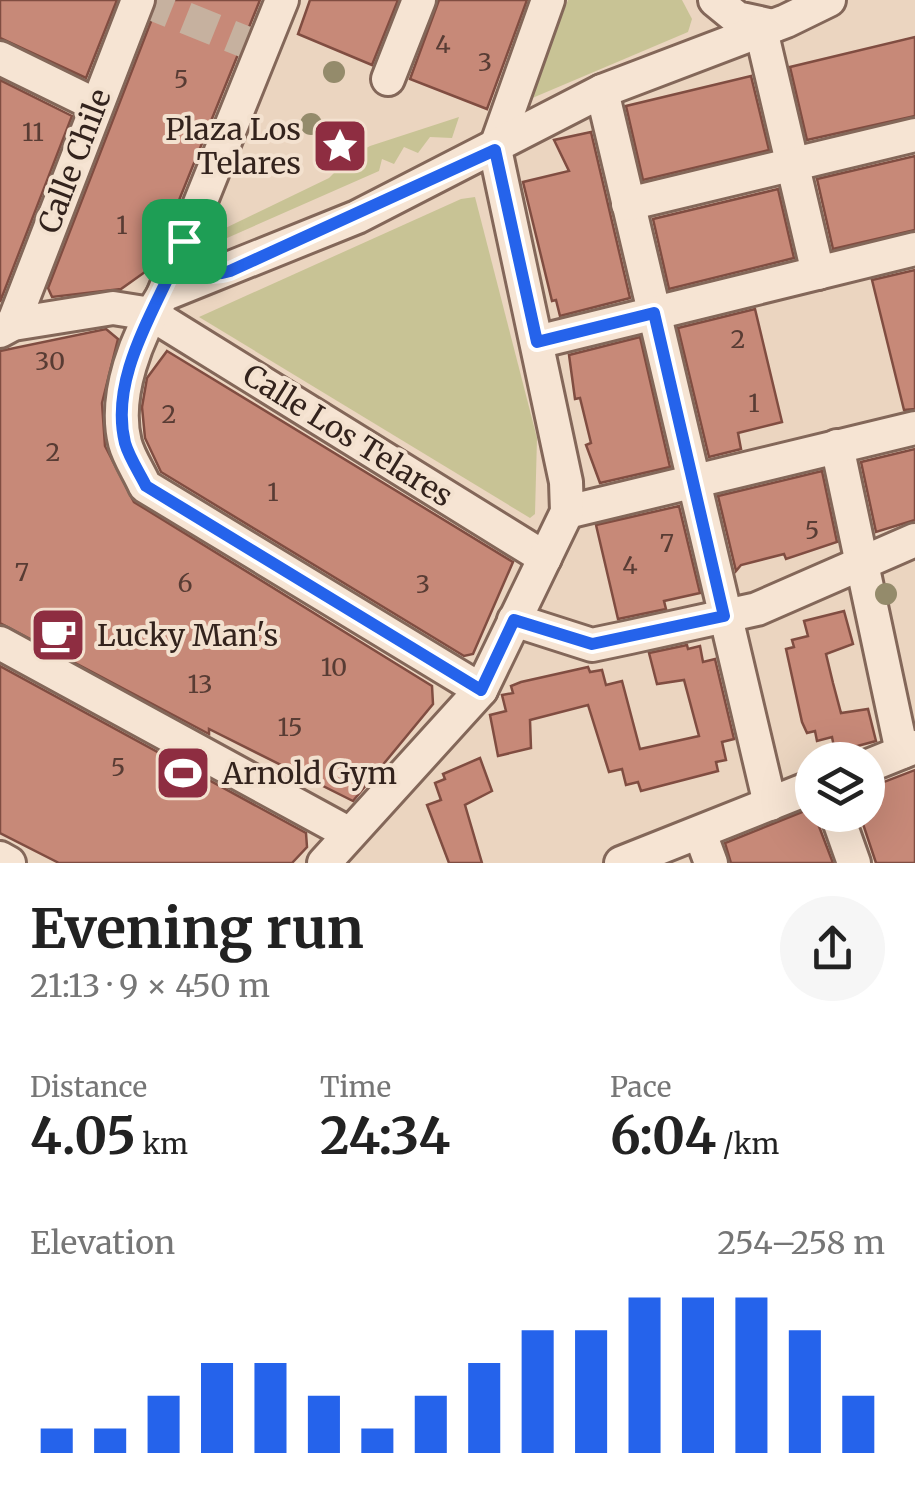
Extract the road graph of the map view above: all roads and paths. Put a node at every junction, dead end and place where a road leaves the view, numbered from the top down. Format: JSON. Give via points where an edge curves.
{"nodes":[{"id":1,"x":138,"y":0,"type":"edge"},
{"id":2,"x":282,"y":0,"type":"edge"},
{"id":3,"x":419,"y":0,"type":"edge"},
{"id":4,"x":548,"y":0,"type":"edge"},
{"id":5,"x":698,"y":0,"type":"edge"},
{"id":6,"x":714,"y":0,"type":"edge"},
{"id":7,"x":829,"y":0,"type":"edge"},
{"id":8,"x":767,"y":28,"type":"junction"},
{"id":9,"x":729,"y":41,"type":"junction"},
{"id":10,"x":698,"y":54,"type":"junction"},
{"id":11,"x":0,"y":58,"type":"edge"},
{"id":12,"x":388,"y":79,"type":"dead end"},
{"id":13,"x":602,"y":91,"type":"junction"},
{"id":14,"x":96,"y":105,"type":"junction"},
{"id":15,"x":915,"y":135,"type":"edge"},
{"id":16,"x":495,"y":150,"type":"junction"},
{"id":17,"x":794,"y":165,"type":"junction"},
{"id":18,"x":628,"y":204,"type":"junction"},
{"id":19,"x":184,"y":241,"type":"junction"},
{"id":20,"x":915,"y":249,"type":"edge"},
{"id":21,"x":818,"y":273,"type":"junction"},
{"id":22,"x":213,"y":276,"type":"junction"},
{"id":23,"x":157,"y":304,"type":"junction"},
{"id":24,"x":654,"y":313,"type":"junction"},
{"id":25,"x":6,"y":328,"type":"edge"},
{"id":26,"x":537,"y":342,"type":"junction"},
{"id":27,"x":915,"y":428,"type":"edge"},
{"id":28,"x":838,"y":446,"type":"junction"},
{"id":29,"x":692,"y":480,"type":"junction"},
{"id":30,"x":567,"y":512,"type":"junction"},
{"id":31,"x":915,"y":540,"type":"edge"},
{"id":32,"x":545,"y":558,"type":"junction"},
{"id":33,"x":859,"y":563,"type":"junction"},
{"id":34,"x":724,"y":616,"type":"junction"},
{"id":35,"x":514,"y":620,"type":"junction"},
{"id":36,"x":0,"y":643,"type":"edge"},
{"id":37,"x":481,"y":690,"type":"junction"},
{"id":38,"x":908,"y":750,"type":"edge"},
{"id":39,"x":795,"y":794,"type":"edge"},
{"id":40,"x":770,"y":804,"type":"junction"},
{"id":41,"x":843,"y":832,"type":"edge"},
{"id":42,"x":348,"y":833,"type":"junction"},
{"id":43,"x":706,"y":848,"type":"edge"},
{"id":44,"x":0,"y":858,"type":"edge"},
{"id":45,"x":9,"y":863,"type":"edge"},
{"id":46,"x":324,"y":863,"type":"edge"},
{"id":47,"x":621,"y":863,"type":"edge"},
{"id":48,"x":854,"y":863,"type":"edge"}],
"edges":[{"from":1,"to":14,"type":"street","name":"Calle Chile"},
{"from":2,"to":19,"type":"street"},
{"from":3,"to":12,"type":"street"},
{"from":4,"to":16,"type":"street"},
{"from":5,"to":10,"type":"street","via":[[706,18]]},
{"from":6,"to":8,"type":"street"},
{"from":6,"to":9,"type":"street"},
{"from":7,"to":8,"type":"street"},
{"from":8,"to":9,"type":"street"},
{"from":8,"to":17,"type":"street"},
{"from":9,"to":10,"type":"street"},
{"from":10,"to":13,"type":"street"},
{"from":11,"to":14,"type":"street"},
{"from":13,"to":16,"type":"street"},
{"from":13,"to":18,"type":"street"},
{"from":14,"to":25,"type":"street","name":"Calle Chile"},
{"from":15,"to":17,"type":"street"},
{"from":16,"to":22,"type":"street"},
{"from":16,"to":26,"type":"street"},
{"from":17,"to":18,"type":"street"},
{"from":17,"to":21,"type":"street"},
{"from":18,"to":24,"type":"street"},
{"from":19,"to":22,"type":"street","via":[[189,264]]},
{"from":19,"to":23,"type":"street"},
{"from":20,"to":21,"type":"street"},
{"from":21,"to":24,"type":"street"},
{"from":22,"to":23,"type":"street"},
{"from":23,"to":25,"type":"street"},
{"from":23,"to":32,"type":"street","name":"Calle Los Telares"},
{"from":23,"to":37,"type":"street","via":[[123,404],[125,443],[146,486]]},
{"from":24,"to":26,"type":"street"},
{"from":24,"to":29,"type":"street"},
{"from":26,"to":30,"type":"street"},
{"from":27,"to":28,"type":"street"},
{"from":28,"to":29,"type":"street"},
{"from":28,"to":33,"type":"street"},
{"from":29,"to":30,"type":"street"},
{"from":29,"to":34,"type":"street"},
{"from":30,"to":32,"type":"street"},
{"from":31,"to":33,"type":"street"},
{"from":32,"to":35,"type":"street"},
{"from":33,"to":34,"type":"street","via":[[757,609]]},
{"from":33,"to":38,"type":"street"},
{"from":34,"to":35,"type":"street","via":[[592,644]]},
{"from":34,"to":40,"type":"street"},
{"from":35,"to":37,"type":"street"},
{"from":36,"to":42,"type":"street"},
{"from":37,"to":42,"type":"street"},
{"from":39,"to":40,"type":"street"},
{"from":40,"to":43,"type":"street"},
{"from":41,"to":48,"type":"street"},
{"from":42,"to":46,"type":"street"},
{"from":43,"to":47,"type":"street"},
{"from":44,"to":45,"type":"street"}]}
